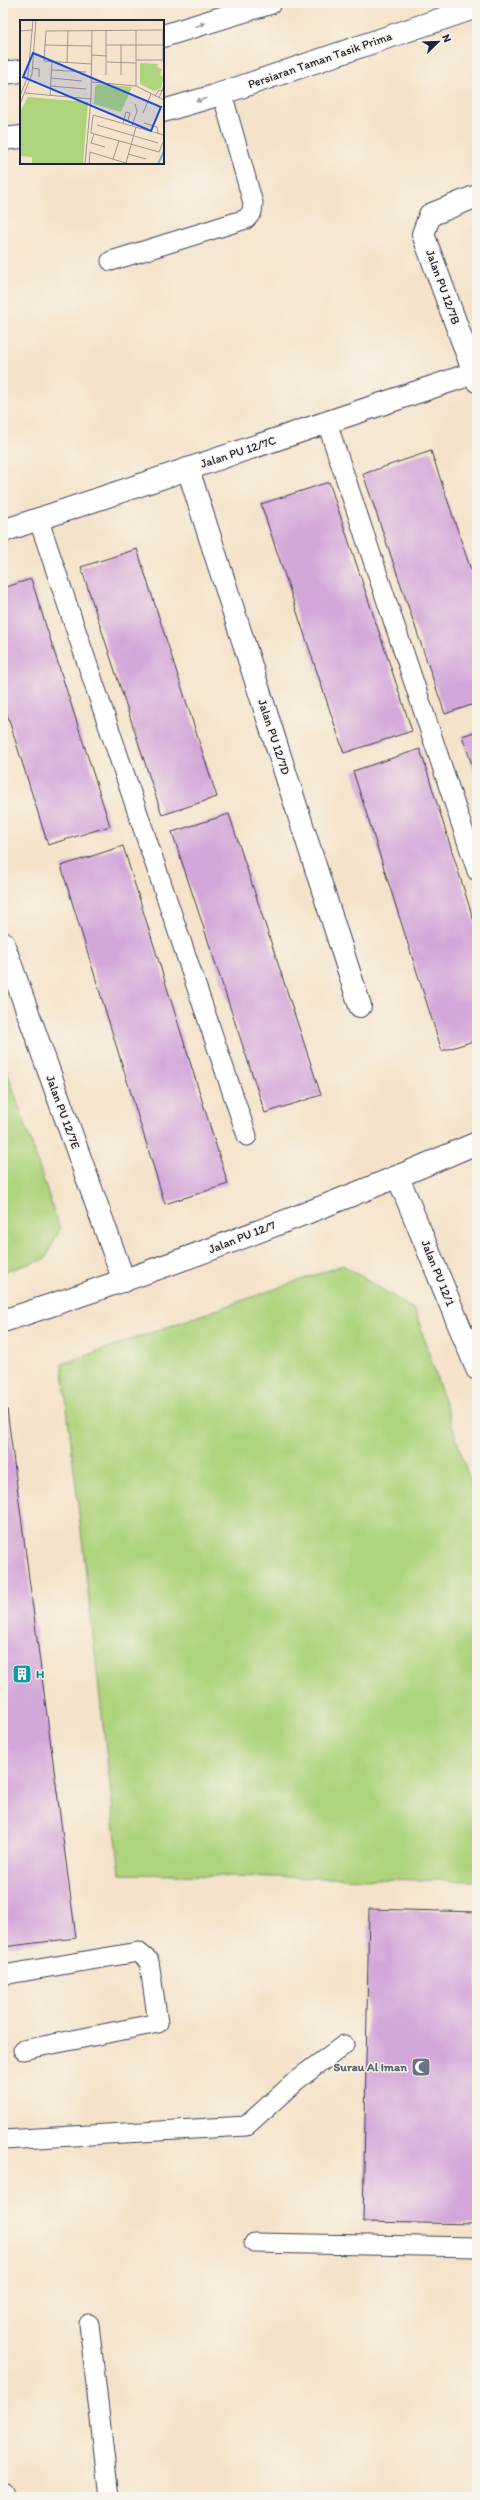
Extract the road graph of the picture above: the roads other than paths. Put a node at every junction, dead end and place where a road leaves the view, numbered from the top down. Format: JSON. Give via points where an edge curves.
{"nodes":[{"id":1,"x":270,"y":3,"type":"edge"},
{"id":2,"x":477,"y":7,"type":"edge"},
{"id":3,"x":164,"y":36,"type":"edge"},
{"id":4,"x":20,"y":71,"type":"edge"},
{"id":5,"x":3,"y":73,"type":"edge"},
{"id":6,"x":222,"y":93,"type":"junction"},
{"id":7,"x":164,"y":111,"type":"edge"},
{"id":8,"x":20,"y":137,"type":"edge"},
{"id":9,"x":3,"y":139,"type":"edge"},
{"id":10,"x":477,"y":196,"type":"edge"},
{"id":11,"x":111,"y":261,"type":"dead end"},
{"id":12,"x":476,"y":377,"type":"edge"},
{"id":13,"x":327,"y":422,"type":"junction"},
{"id":14,"x":188,"y":469,"type":"junction"},
{"id":15,"x":38,"y":518,"type":"junction"},
{"id":16,"x":3,"y":531,"type":"edge"},
{"id":17,"x":477,"y":871,"type":"edge"},
{"id":18,"x":3,"y":943,"type":"edge"},
{"id":19,"x":360,"y":1006,"type":"dead end"},
{"id":20,"x":247,"y":1136,"type":"dead end"},
{"id":21,"x":477,"y":1143,"type":"edge"},
{"id":22,"x":398,"y":1177,"type":"junction"},
{"id":23,"x":124,"y":1281,"type":"junction"},
{"id":24,"x":3,"y":1321,"type":"edge"},
{"id":25,"x":477,"y":1369,"type":"edge"},
{"id":26,"x":3,"y":1975,"type":"edge"},
{"id":27,"x":344,"y":2045,"type":"dead end"},
{"id":28,"x":23,"y":2050,"type":"dead end"},
{"id":29,"x":3,"y":2140,"type":"edge"},
{"id":30,"x":254,"y":2243,"type":"dead end"},
{"id":31,"x":477,"y":2247,"type":"edge"},
{"id":32,"x":89,"y":2324,"type":"dead end"},
{"id":33,"x":3,"y":2491,"type":"edge"},
{"id":34,"x":4,"y":2497,"type":"edge"},
{"id":35,"x":109,"y":2497,"type":"edge"}],
"edges":[{"from":3,"to":1,"type":"street","one_way":true},
{"from":2,"to":6,"type":"street","name":"Persiaran Taman Tasik Prima"},
{"from":4,"to":5,"type":"street"},
{"from":6,"to":7,"type":"street","name":"Persiaran Taman Tasik Prima","one_way":true},
{"from":6,"to":11,"type":"lane","via":[[254,203],[252,212],[246,219]]},
{"from":8,"to":9,"type":"street"},
{"from":10,"to":12,"type":"street","name":"Jalan PU 12/7B","via":[[430,215],[423,234]]},
{"from":12,"to":13,"type":"street","name":"Jalan PU 12/7C"},
{"from":13,"to":14,"type":"street","name":"Jalan PU 12/7C"},
{"from":13,"to":17,"type":"lane"},
{"from":14,"to":15,"type":"street","name":"Jalan PU 12/7C"},
{"from":14,"to":19,"type":"street","name":"Jalan PU 12/7D"},
{"from":15,"to":16,"type":"street","name":"Jalan PU 12/7C"},
{"from":15,"to":20,"type":"lane"},
{"from":18,"to":23,"type":"street","name":"Jalan PU 12/7E"},
{"from":21,"to":22,"type":"street","name":"Jalan PU 12/7"},
{"from":22,"to":23,"type":"street","name":"Jalan PU 12/7"},
{"from":22,"to":25,"type":"street","name":"Jalan PU 12/1"},
{"from":23,"to":24,"type":"street","name":"Jalan PU 12/7"},
{"from":26,"to":28,"type":"lane","via":[[138,1952],[149,1961],[158,2023]]},
{"from":27,"to":29,"type":"lane","via":[[298,2079],[246,2126]]},
{"from":30,"to":31,"type":"lane"},
{"from":32,"to":35,"type":"lane"},
{"from":33,"to":34,"type":"lane"}]}
